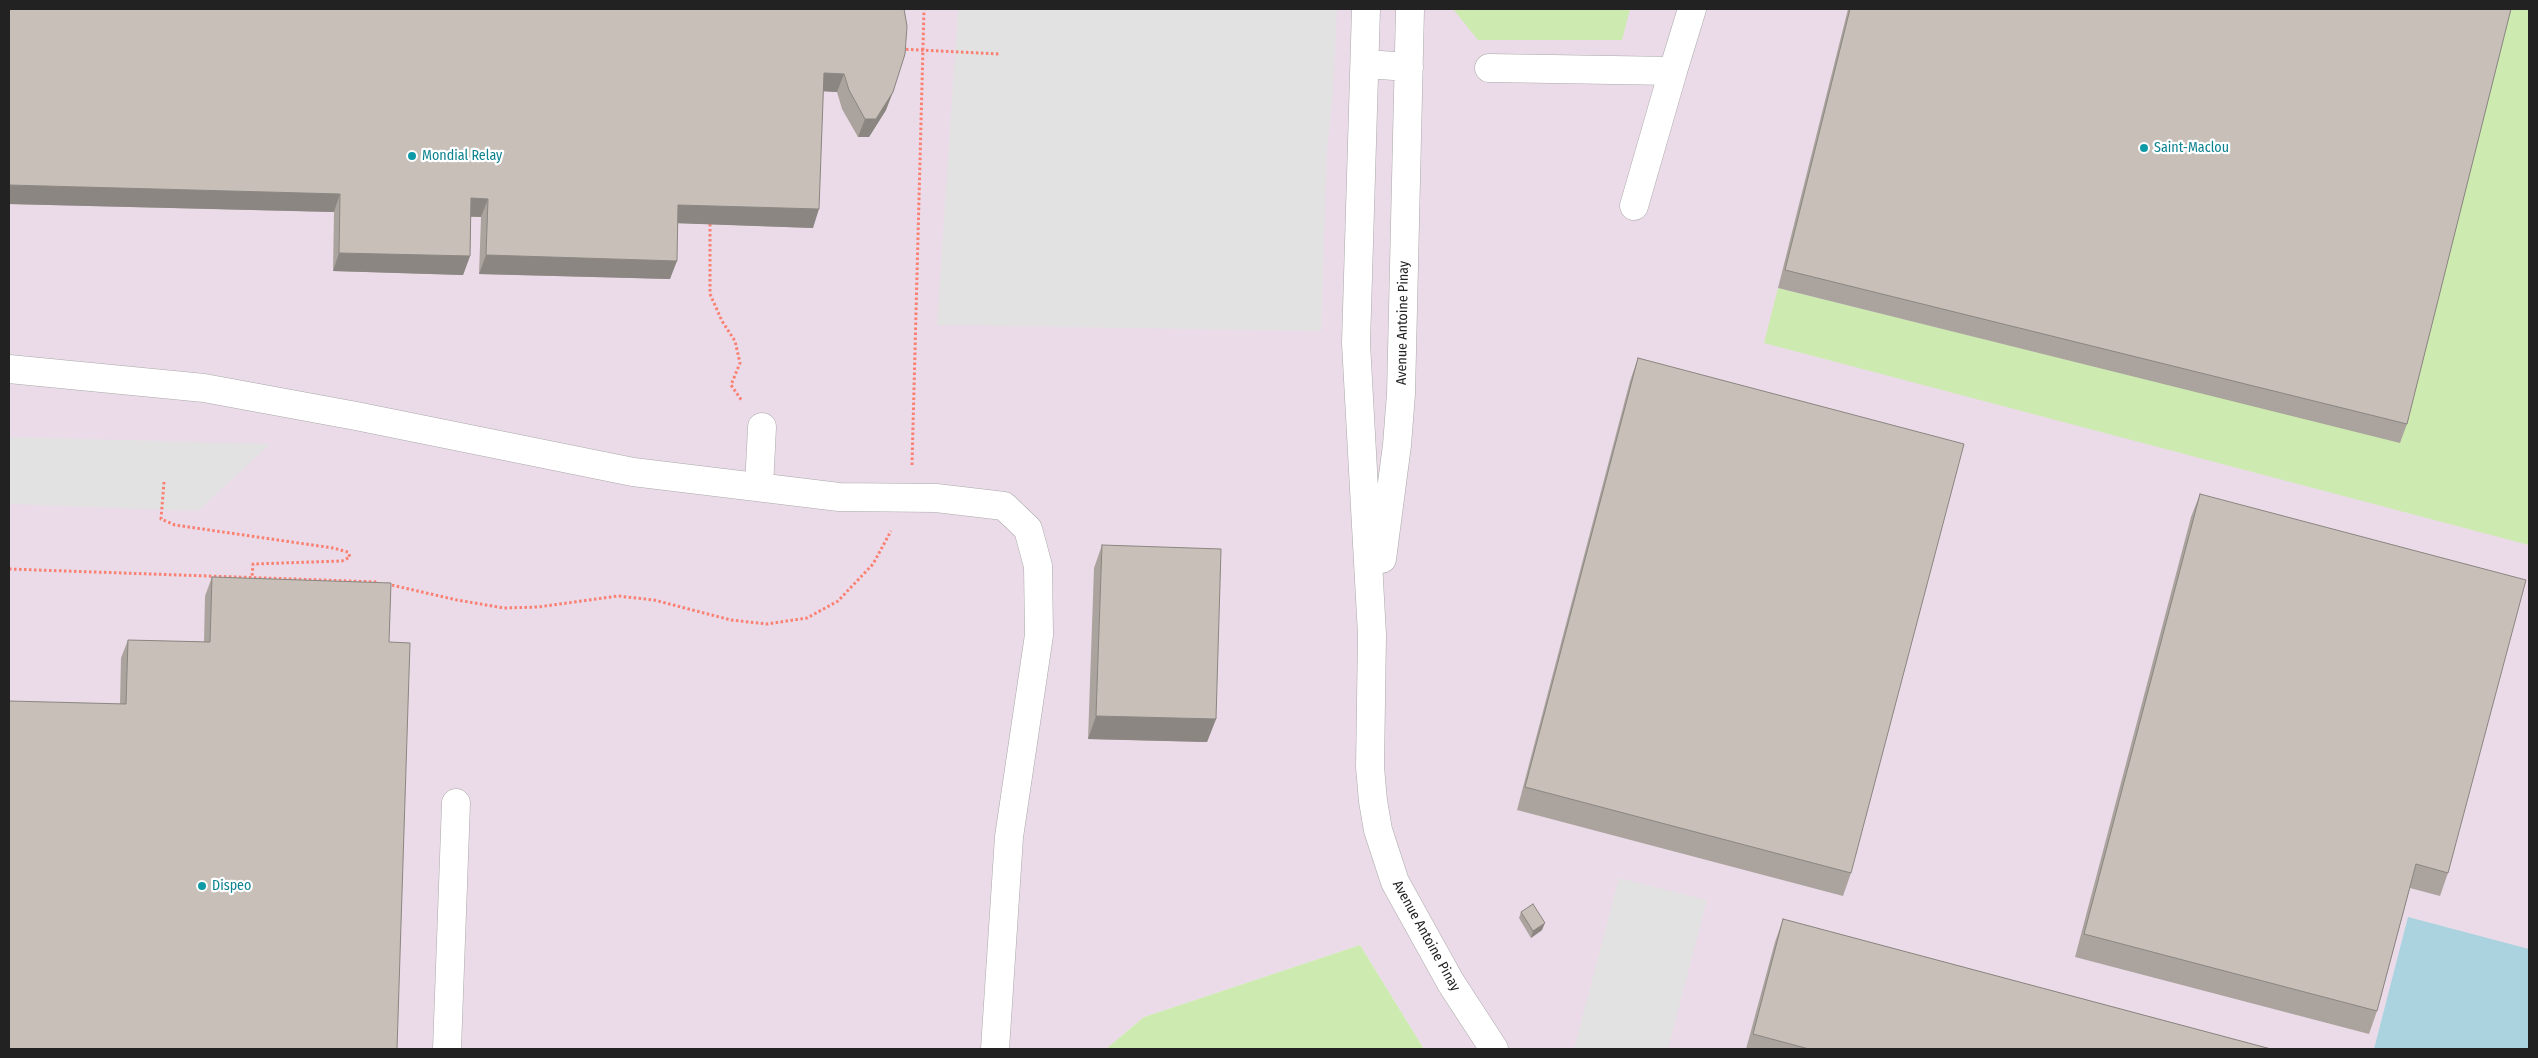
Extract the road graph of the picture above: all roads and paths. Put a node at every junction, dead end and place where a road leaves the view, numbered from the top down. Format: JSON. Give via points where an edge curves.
{"nodes":[{"id":1,"x":1366,"y":9,"type":"edge"},
{"id":2,"x":1410,"y":9,"type":"edge"},
{"id":3,"x":1692,"y":9,"type":"edge"},
{"id":4,"x":900,"y":49,"type":"edge"},
{"id":5,"x":1000,"y":54,"type":"dead end"},
{"id":6,"x":1365,"y":64,"type":"junction"},
{"id":7,"x":1409,"y":66,"type":"junction"},
{"id":8,"x":1489,"y":68,"type":"dead end"},
{"id":9,"x":1673,"y":71,"type":"junction"},
{"id":10,"x":1634,"y":206,"type":"dead end"},
{"id":11,"x":710,"y":224,"type":"edge"},
{"id":12,"x":9,"y":369,"type":"edge"},
{"id":13,"x":762,"y":427,"type":"joint"},
{"id":14,"x":164,"y":482,"type":"dead end"},
{"id":15,"x":759,"y":487,"type":"junction"},
{"id":16,"x":252,"y":577,"type":"edge"},
{"id":17,"x":1372,"y":635,"type":"junction"},
{"id":18,"x":456,"y":803,"type":"dead end"},
{"id":19,"x":447,"y":1049,"type":"edge"},
{"id":20,"x":995,"y":1049,"type":"edge"},
{"id":21,"x":1494,"y":1049,"type":"edge"}],
"edges":[{"from":1,"to":6,"type":"street","name":"Avenue Antoine Pinay"},
{"from":2,"to":7,"type":"street","name":"Avenue Antoine Pinay"},
{"from":3,"to":9,"type":"street"},
{"from":4,"to":5,"type":"path"},
{"from":6,"to":7,"type":"street"},
{"from":6,"to":17,"type":"street","name":"Avenue Antoine Pinay","via":[[1356,343]]},
{"from":7,"to":17,"type":"street","name":"Avenue Antoine Pinay","via":[[1400,403]]},
{"from":8,"to":9,"type":"street"},
{"from":9,"to":10,"type":"street"},
{"from":11,"to":13,"type":"path","via":[[710,294],[735,341],[740,363],[731,385]]},
{"from":12,"to":15,"type":"street","via":[[204,388],[633,472]]},
{"from":13,"to":15,"type":"street"},
{"from":14,"to":16,"type":"path","via":[[161,519],[176,525],[333,548],[348,552],[350,558],[342,562],[253,564]]},
{"from":15,"to":20,"type":"street","via":[[839,497],[936,498],[1004,506],[1028,529],[1038,566],[1039,635],[1009,838]]},
{"from":17,"to":21,"type":"street","name":"Avenue Antoine Pinay","via":[[1370,768],[1378,830],[1386,859],[1412,917]]},
{"from":18,"to":19,"type":"street"}]}
